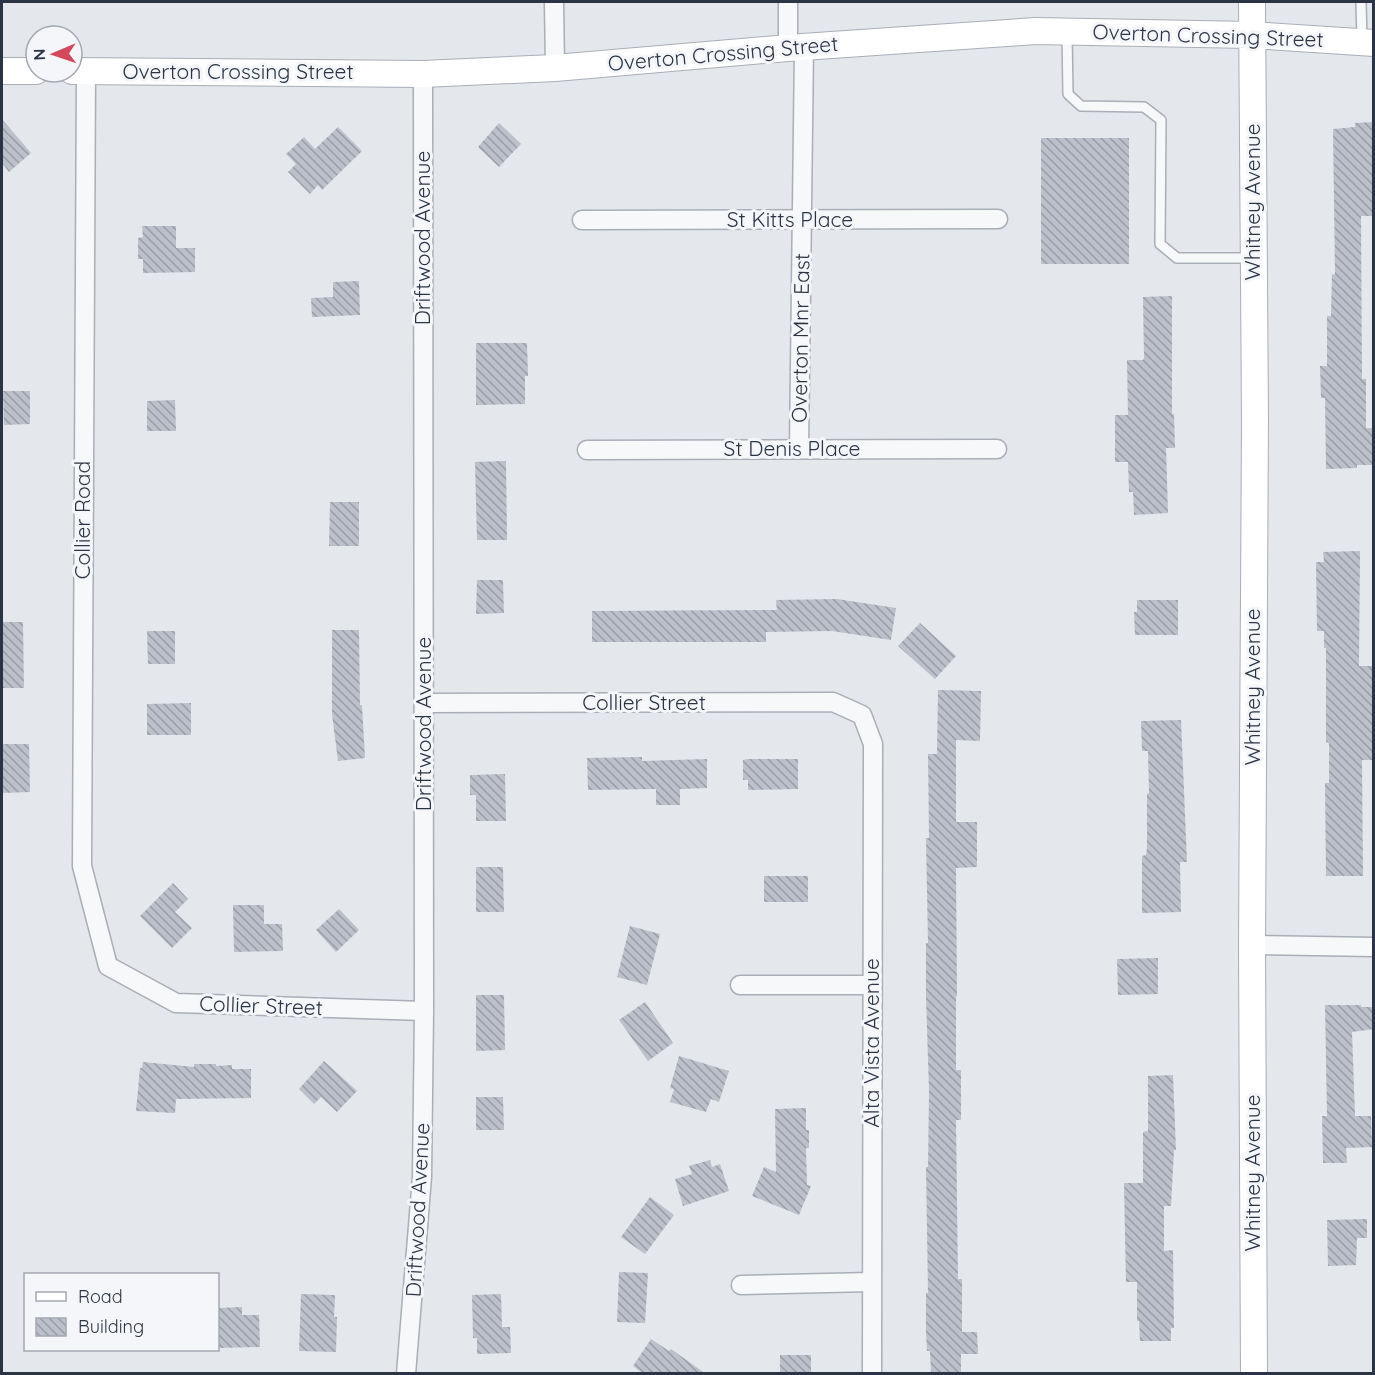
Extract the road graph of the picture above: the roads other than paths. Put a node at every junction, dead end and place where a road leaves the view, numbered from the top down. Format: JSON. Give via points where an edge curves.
{"nodes":[{"id":1,"x":554,"y":2,"type":"edge"},
{"id":2,"x":788,"y":2,"type":"edge"},
{"id":3,"x":1252,"y":2,"type":"edge"},
{"id":4,"x":1361,"y":2,"type":"edge"},
{"id":5,"x":1067,"y":31,"type":"junction"},
{"id":6,"x":1252,"y":35,"type":"junction"},
{"id":7,"x":1368,"y":43,"type":"edge"},
{"id":8,"x":796,"y":48,"type":"junction"},
{"id":9,"x":555,"y":68,"type":"junction"},
{"id":10,"x":2,"y":71,"type":"edge"},
{"id":11,"x":24,"y":71,"type":"edge"},
{"id":12,"x":84,"y":71,"type":"edge"},
{"id":13,"x":423,"y":74,"type":"junction"},
{"id":14,"x":79,"y":84,"type":"edge"},
{"id":15,"x":802,"y":219,"type":"junction"},
{"id":16,"x":998,"y":219,"type":"dead end"},
{"id":17,"x":582,"y":220,"type":"dead end"},
{"id":18,"x":1254,"y":258,"type":"junction"},
{"id":19,"x":799,"y":449,"type":"junction"},
{"id":20,"x":997,"y":449,"type":"dead end"},
{"id":21,"x":587,"y":450,"type":"dead end"},
{"id":22,"x":424,"y":703,"type":"junction"},
{"id":23,"x":862,"y":715,"type":"joint"},
{"id":24,"x":1252,"y":945,"type":"junction"},
{"id":25,"x":1374,"y":947,"type":"edge"},
{"id":26,"x":108,"y":966,"type":"joint"},
{"id":27,"x":740,"y":985,"type":"dead end"},
{"id":28,"x":872,"y":985,"type":"junction"},
{"id":29,"x":424,"y":1011,"type":"junction"},
{"id":30,"x":871,"y":1282,"type":"junction"},
{"id":31,"x":741,"y":1285,"type":"dead end"},
{"id":32,"x":406,"y":1374,"type":"edge"},
{"id":33,"x":872,"y":1374,"type":"edge"},
{"id":34,"x":1254,"y":1374,"type":"edge"}],
"edges":[{"from":1,"to":9,"type":"street"},
{"from":2,"to":8,"type":"street"},
{"from":3,"to":6,"type":"main road","name":"Whitney Avenue"},
{"from":4,"to":7,"type":"lane"},
{"from":5,"to":6,"type":"main road","name":"Overton Crossing Street"},
{"from":5,"to":8,"type":"main road","name":"Overton Crossing Street"},
{"from":5,"to":18,"type":"lane","via":[[1068,94],[1081,106],[1144,107],[1161,120],[1160,244],[1177,258]]},
{"from":6,"to":7,"type":"main road","name":"Overton Crossing Street"},
{"from":6,"to":18,"type":"main road","name":"Whitney Avenue"},
{"from":8,"to":9,"type":"main road","name":"Overton Crossing Street"},
{"from":8,"to":15,"type":"street","name":"Overton Mnr East"},
{"from":9,"to":13,"type":"main road","name":"Overton Crossing Street"},
{"from":10,"to":11,"type":"main road"},
{"from":12,"to":13,"type":"main road","name":"Overton Crossing Street"},
{"from":13,"to":22,"type":"street","name":"Driftwood Avenue"},
{"from":14,"to":26,"type":"street","name":"Collier Road","via":[[82,866]]},
{"from":15,"to":16,"type":"street","name":"St Kitts Place"},
{"from":15,"to":17,"type":"street","name":"St Kitts Place"},
{"from":15,"to":19,"type":"street","name":"Overton Mnr East"},
{"from":18,"to":24,"type":"main road","name":"Whitney Avenue"},
{"from":19,"to":20,"type":"street","name":"St Denis Place"},
{"from":19,"to":21,"type":"street","name":"St Denis Place"},
{"from":22,"to":23,"type":"street","name":"Collier Street","via":[[833,702]]},
{"from":22,"to":29,"type":"street","name":"Driftwood Avenue"},
{"from":23,"to":28,"type":"street","name":"Alta Vista Avenue","via":[[873,744]]},
{"from":24,"to":25,"type":"street"},
{"from":24,"to":34,"type":"main road","name":"Whitney Avenue"},
{"from":26,"to":29,"type":"street","name":"Collier Street","via":[[176,1003]]},
{"from":27,"to":28,"type":"street"},
{"from":28,"to":30,"type":"street","name":"Alta Vista Avenue"},
{"from":29,"to":32,"type":"street","name":"Driftwood Avenue","via":[[422,1177]]},
{"from":30,"to":31,"type":"street"},
{"from":30,"to":33,"type":"street","name":"Alta Vista Avenue"}]}
